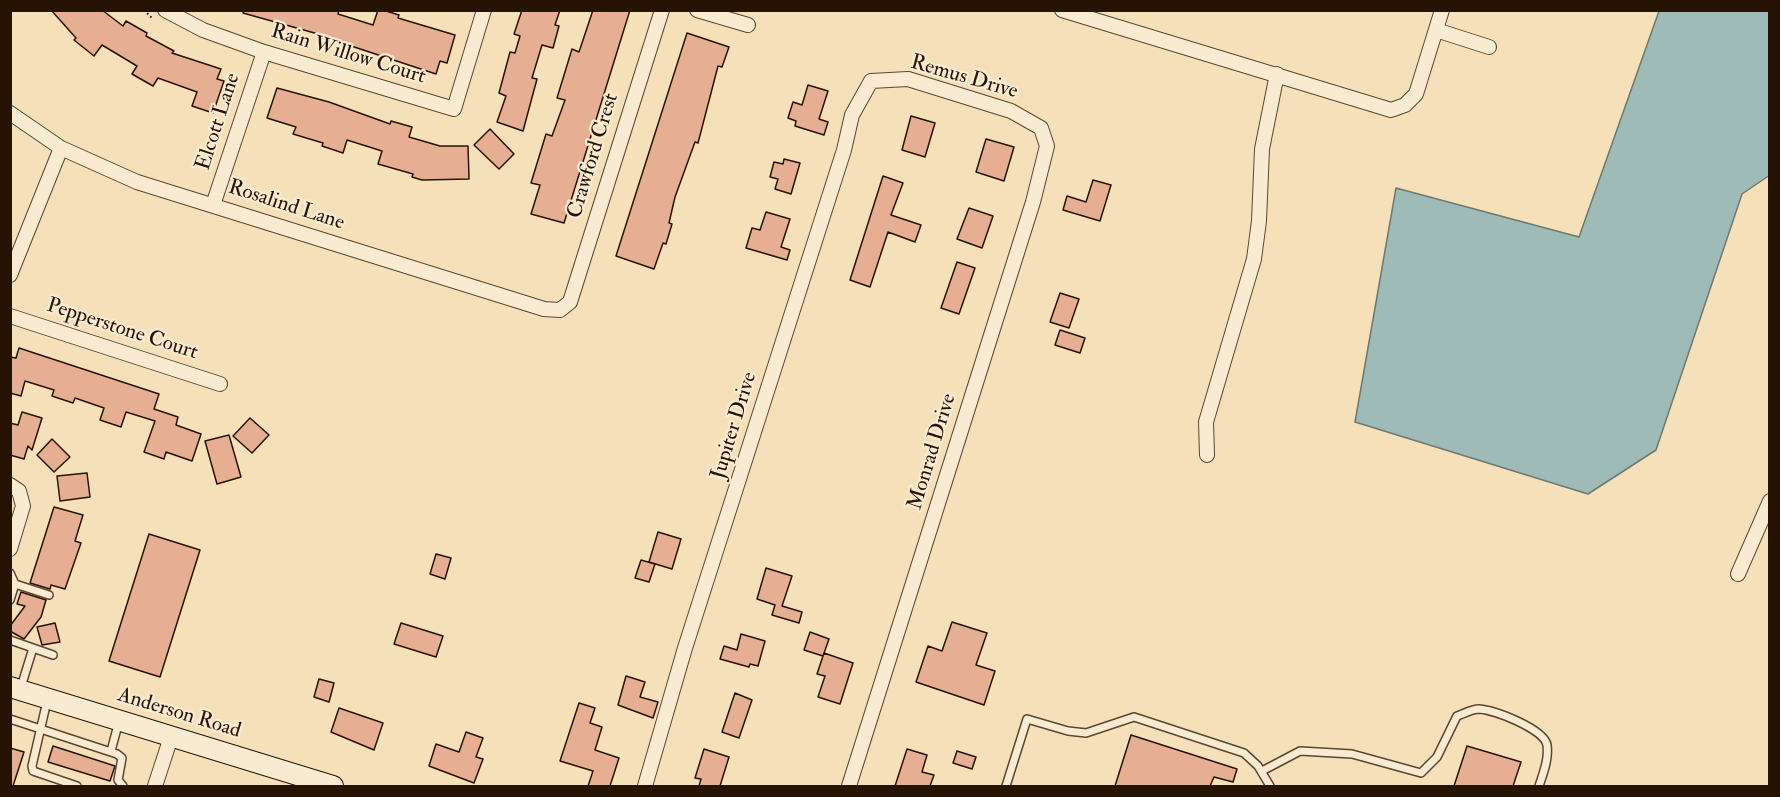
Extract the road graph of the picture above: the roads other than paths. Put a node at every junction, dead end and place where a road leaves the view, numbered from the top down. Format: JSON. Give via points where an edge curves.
{"nodes":[{"id":1,"x":484,"y":10,"type":"edge"},
{"id":2,"x":662,"y":10,"type":"edge"},
{"id":3,"x":697,"y":10,"type":"edge"},
{"id":4,"x":1062,"y":10,"type":"edge"},
{"id":5,"x":1442,"y":10,"type":"edge"},
{"id":6,"x":160,"y":15,"type":"edge"},
{"id":7,"x":748,"y":25,"type":"dead end"},
{"id":8,"x":1436,"y":30,"type":"junction"},
{"id":9,"x":1489,"y":47,"type":"dead end"},
{"id":10,"x":264,"y":52,"type":"junction"},
{"id":11,"x":1277,"y":74,"type":"junction"},
{"id":12,"x":871,"y":81,"type":"joint"},
{"id":13,"x":10,"y":113,"type":"edge"},
{"id":14,"x":1041,"y":129,"type":"joint"},
{"id":15,"x":61,"y":148,"type":"junction"},
{"id":16,"x":213,"y":205,"type":"junction"},
{"id":17,"x":10,"y":275,"type":"edge"},
{"id":18,"x":560,"y":310,"type":"joint"},
{"id":19,"x":10,"y":316,"type":"edge"},
{"id":20,"x":220,"y":384,"type":"dead end"},
{"id":21,"x":1207,"y":455,"type":"dead end"},
{"id":22,"x":10,"y":485,"type":"edge"},
{"id":23,"x":1770,"y":501,"type":"edge"},
{"id":24,"x":10,"y":549,"type":"edge"},
{"id":25,"x":10,"y":573,"type":"edge"},
{"id":26,"x":1738,"y":574,"type":"dead end"},
{"id":27,"x":15,"y":584,"type":"junction"},
{"id":28,"x":50,"y":595,"type":"dead end"},
{"id":29,"x":10,"y":600,"type":"edge"},
{"id":30,"x":10,"y":640,"type":"edge"},
{"id":31,"x":33,"y":648,"type":"junction"},
{"id":32,"x":53,"y":655,"type":"dead end"},
{"id":33,"x":16,"y":688,"type":"edge"},
{"id":34,"x":47,"y":698,"type":"junction"},
{"id":35,"x":10,"y":719,"type":"edge"},
{"id":36,"x":120,"y":721,"type":"junction"},
{"id":37,"x":39,"y":728,"type":"junction"},
{"id":38,"x":171,"y":737,"type":"junction"},
{"id":39,"x":111,"y":751,"type":"junction"},
{"id":40,"x":1262,"y":771,"type":"junction"},
{"id":41,"x":77,"y":786,"type":"edge"},
{"id":42,"x":123,"y":786,"type":"edge"},
{"id":43,"x":155,"y":786,"type":"edge"},
{"id":44,"x":333,"y":786,"type":"edge"},
{"id":45,"x":645,"y":786,"type":"edge"},
{"id":46,"x":849,"y":786,"type":"edge"},
{"id":47,"x":1006,"y":786,"type":"edge"},
{"id":48,"x":1270,"y":786,"type":"edge"},
{"id":49,"x":1539,"y":786,"type":"edge"}],
"edges":[{"from":1,"to":10,"type":"street","name":"Rain Willow Court","via":[[454,109]]},
{"from":2,"to":18,"type":"street","name":"Crawford Crest","via":[[570,302]]},
{"from":3,"to":7,"type":"street"},
{"from":4,"to":11,"type":"street"},
{"from":5,"to":8,"type":"street"},
{"from":6,"to":10,"type":"street","name":"Rain Willow Court"},
{"from":8,"to":9,"type":"street"},
{"from":8,"to":11,"type":"street","via":[[1416,94],[1406,105],[1391,110]]},
{"from":10,"to":16,"type":"street","name":"Elcott Lane"},
{"from":11,"to":21,"type":"street","via":[[1262,149],[1254,259],[1206,422]]},
{"from":12,"to":14,"type":"street","name":"Remus Drive","via":[[908,79],[1011,111]]},
{"from":12,"to":45,"type":"street","name":"Jupiter Drive","via":[[852,115]]},
{"from":13,"to":15,"type":"street","name":"Rosalind Lane"},
{"from":14,"to":46,"type":"street","name":"Monrad Drive","via":[[1047,146],[1043,171]]},
{"from":15,"to":16,"type":"street","name":"Rosalind Lane","via":[[137,182]]},
{"from":15,"to":17,"type":"street"},
{"from":16,"to":18,"type":"street","name":"Rosalind Lane","via":[[544,309]]},
{"from":19,"to":20,"type":"street","name":"Pepperstone Court"},
{"from":22,"to":24,"type":"street","via":[[19,491],[23,506]]},
{"from":23,"to":26,"type":"street"},
{"from":25,"to":27,"type":"lane"},
{"from":27,"to":28,"type":"lane"},
{"from":27,"to":29,"type":"lane"},
{"from":30,"to":31,"type":"lane"},
{"from":31,"to":32,"type":"lane"},
{"from":31,"to":33,"type":"lane"},
{"from":33,"to":34,"type":"street","name":"Anderson Road"},
{"from":34,"to":36,"type":"street","name":"Anderson Road"},
{"from":34,"to":37,"type":"lane"},
{"from":35,"to":37,"type":"lane"},
{"from":36,"to":38,"type":"street","name":"Anderson Road"},
{"from":36,"to":39,"type":"lane"},
{"from":37,"to":39,"type":"lane"},
{"from":37,"to":41,"type":"lane","via":[[33,771]]},
{"from":38,"to":43,"type":"street"},
{"from":38,"to":44,"type":"street","name":"Anderson Road"},
{"from":39,"to":42,"type":"lane","via":[[122,758],[118,780]]},
{"from":40,"to":47,"type":"lane","via":[[1244,753],[1146,719],[1134,717],[1086,733],[1028,719]]},
{"from":40,"to":48,"type":"lane"},
{"from":40,"to":49,"type":"lane","via":[[1300,751],[1352,754],[1421,773],[1437,757],[1457,716],[1478,709],[1517,721],[1543,735],[1546,763]]}]}
